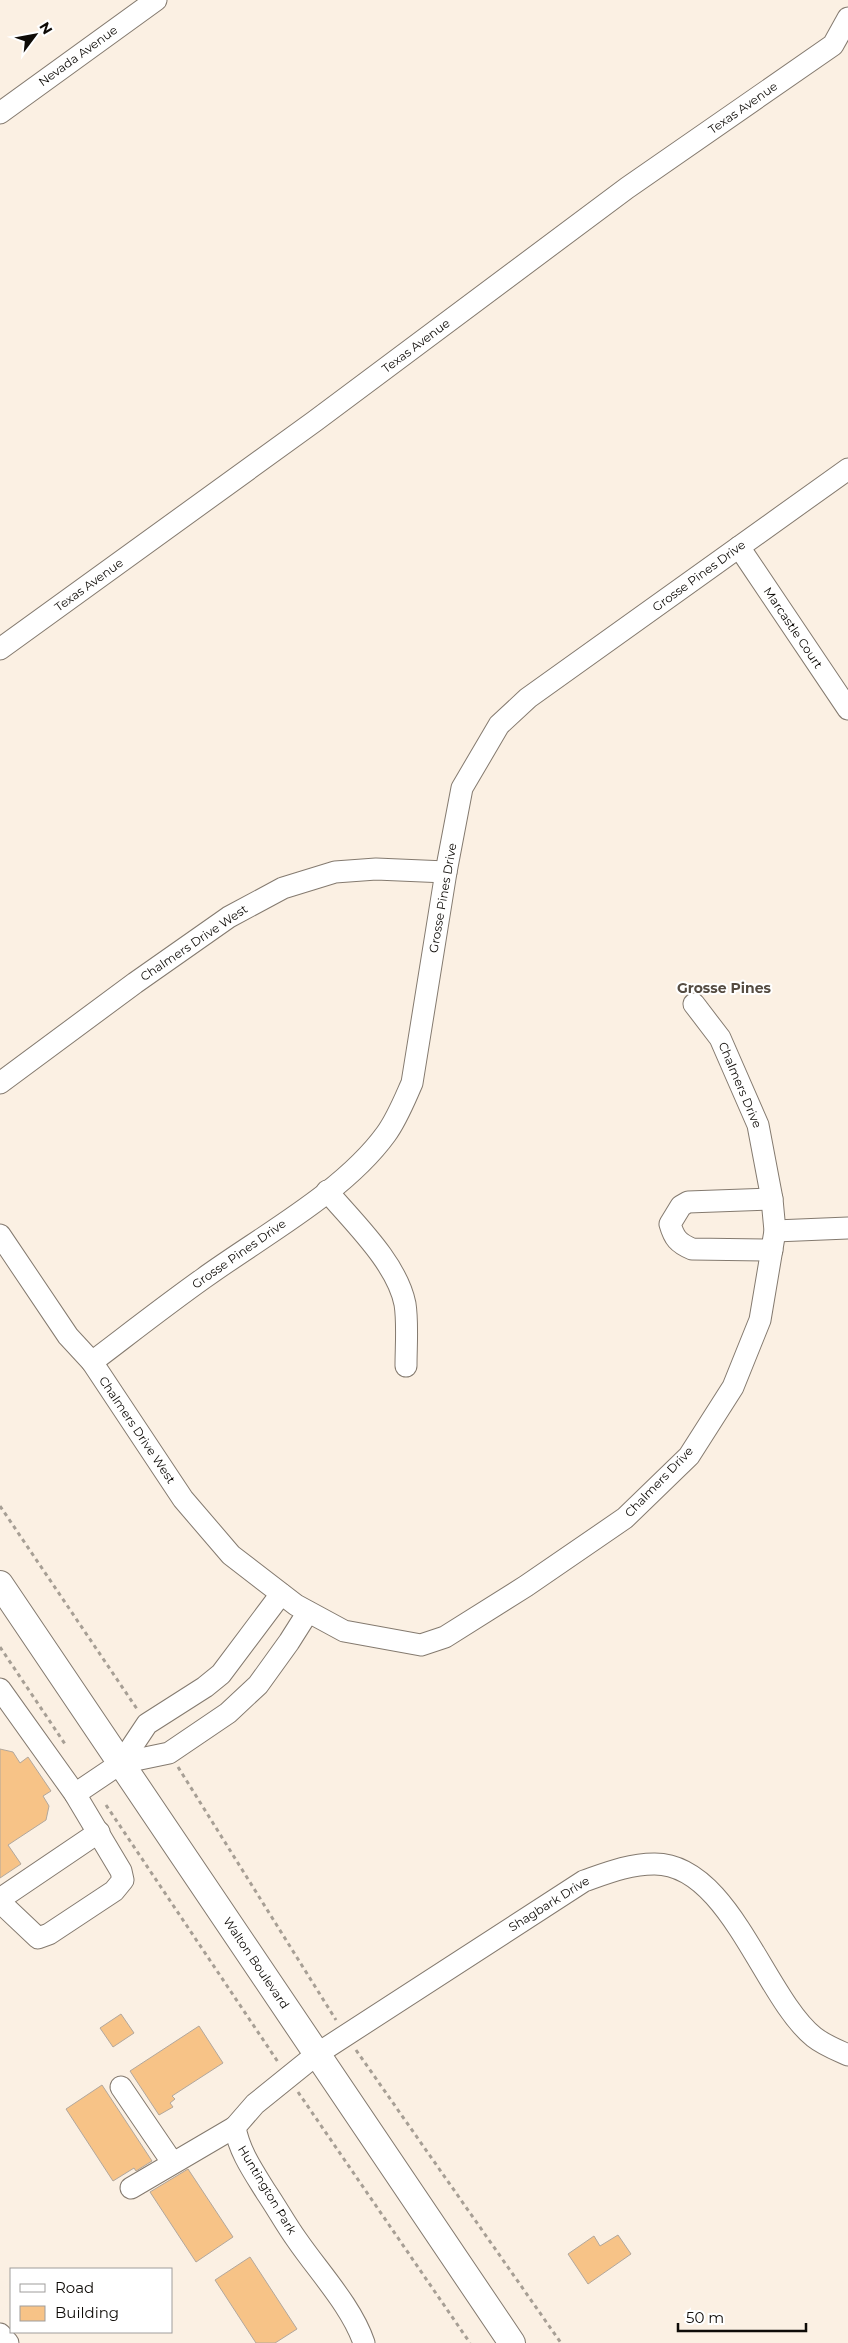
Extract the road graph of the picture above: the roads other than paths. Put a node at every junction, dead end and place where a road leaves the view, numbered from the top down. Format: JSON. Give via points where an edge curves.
{"nodes":[{"id":1,"x":156,"y":0,"type":"edge"},
{"id":2,"x":848,"y":18,"type":"edge"},
{"id":3,"x":840,"y":44,"type":"edge"},
{"id":4,"x":0,"y":112,"type":"edge"},
{"id":5,"x":848,"y":469,"type":"edge"},
{"id":6,"x":738,"y":547,"type":"junction"},
{"id":7,"x":0,"y":649,"type":"edge"},
{"id":8,"x":848,"y":709,"type":"edge"},
{"id":9,"x":446,"y":872,"type":"junction"},
{"id":10,"x":694,"y":1004,"type":"dead end"},
{"id":11,"x":0,"y":1083,"type":"edge"},
{"id":12,"x":327,"y":1191,"type":"junction"},
{"id":13,"x":772,"y":1199,"type":"junction"},
{"id":14,"x":848,"y":1228,"type":"edge"},
{"id":15,"x":773,"y":1240,"type":"junction"},
{"id":16,"x":2,"y":1243,"type":"edge"},
{"id":17,"x":92,"y":1362,"type":"junction"},
{"id":18,"x":406,"y":1366,"type":"dead end"},
{"id":19,"x":0,"y":1584,"type":"edge"},
{"id":20,"x":295,"y":1604,"type":"junction"},
{"id":21,"x":0,"y":1688,"type":"edge"},
{"id":22,"x":120,"y":1763,"type":"junction"},
{"id":23,"x":83,"y":1789,"type":"junction"},
{"id":24,"x":99,"y":1832,"type":"junction"},
{"id":25,"x":0,"y":1900,"type":"edge"},
{"id":26,"x":317,"y":2054,"type":"junction"},
{"id":27,"x":848,"y":2055,"type":"edge"},
{"id":28,"x":121,"y":2087,"type":"dead end"},
{"id":29,"x":235,"y":2127,"type":"junction"},
{"id":30,"x":172,"y":2162,"type":"junction"},
{"id":31,"x":131,"y":2188,"type":"dead end"},
{"id":32,"x":0,"y":2334,"type":"edge"},
{"id":33,"x":8,"y":2343,"type":"edge"},
{"id":34,"x":364,"y":2343,"type":"edge"},
{"id":35,"x":512,"y":2343,"type":"edge"}],
"edges":[{"from":1,"to":4,"type":"street","name":"Nevada Avenue"},
{"from":2,"to":3,"type":"street"},
{"from":3,"to":7,"type":"street","name":"Texas Avenue","via":[[628,188],[315,421]]},
{"from":5,"to":6,"type":"street","name":"Grosse Pines Drive"},
{"from":6,"to":8,"type":"street","name":"Marcastle Court"},
{"from":6,"to":9,"type":"street","name":"Grosse Pines Drive","via":[[528,698],[498,726],[462,788]]},
{"from":9,"to":11,"type":"street","name":"Chalmers Drive West","via":[[376,869],[335,872],[283,888],[229,917]]},
{"from":9,"to":12,"type":"street","name":"Grosse Pines Drive","via":[[412,1083],[386,1135],[345,1178]]},
{"from":10,"to":13,"type":"street","name":"Chalmers Drive","via":[[720,1038],[758,1125]]},
{"from":12,"to":17,"type":"street","name":"Grosse Pines Drive"},
{"from":12,"to":18,"type":"street","via":[[377,1250],[397,1281],[405,1304]]},
{"from":13,"to":15,"type":"street","name":"Chalmers Drive"},
{"from":13,"to":15,"type":"street","via":[[688,1202],[681,1206],[670,1224],[680,1244],[692,1249]]},
{"from":14,"to":15,"type":"street"},
{"from":15,"to":20,"type":"street","name":"Chalmers Drive","via":[[760,1320],[733,1387],[689,1456],[625,1518],[526,1586],[444,1637],[421,1645],[344,1631]]},
{"from":16,"to":17,"type":"street","name":"Chalmers Drive West","via":[[68,1336]]},
{"from":17,"to":20,"type":"street","name":"Chalmers Drive West","via":[[183,1499],[231,1555]]},
{"from":19,"to":22,"type":"main road","name":"Walton Boulevard"},
{"from":20,"to":22,"type":"street","via":[[205,1687],[147,1724]]},
{"from":20,"to":22,"type":"street","via":[[289,1642],[258,1685],[228,1713],[169,1753]]},
{"from":21,"to":23,"type":"street"},
{"from":22,"to":23,"type":"street"},
{"from":22,"to":26,"type":"main road","name":"Walton Boulevard"},
{"from":23,"to":24,"type":"street"},
{"from":24,"to":25,"type":"street"},
{"from":24,"to":25,"type":"street","via":[[121,1871],[123,1880],[114,1891],[38,1938]]},
{"from":26,"to":27,"type":"street","name":"Shagbark Drive","via":[[584,1881],[624,1867],[656,1864],[680,1870],[717,1898],[798,2020],[814,2037]]},
{"from":26,"to":29,"type":"street","via":[[255,2104]]},
{"from":26,"to":35,"type":"main road","name":"Walton Boulevard"},
{"from":28,"to":30,"type":"street"},
{"from":29,"to":30,"type":"street"},
{"from":29,"to":34,"type":"street","name":"Huntington Park","via":[[251,2168],[331,2287]]},
{"from":30,"to":31,"type":"street"},
{"from":32,"to":33,"type":"street"}]}
